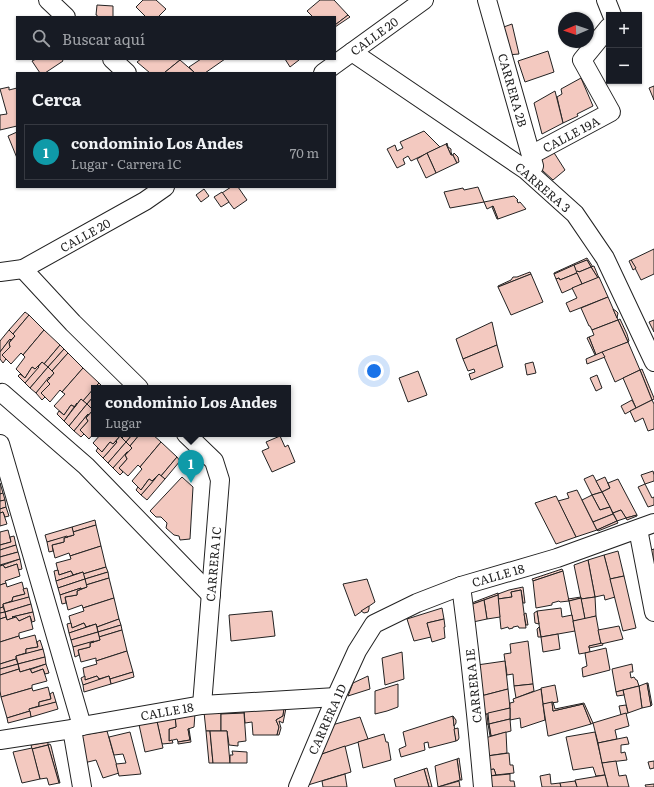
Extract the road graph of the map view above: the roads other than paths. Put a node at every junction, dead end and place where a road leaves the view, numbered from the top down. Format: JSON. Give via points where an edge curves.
{"nodes":[{"id":1,"x":48,"y":0,"type":"edge"},
{"id":2,"x":424,"y":0,"type":"edge"},
{"id":3,"x":487,"y":0,"type":"edge"},
{"id":4,"x":606,"y":0,"type":"edge"},
{"id":5,"x":611,"y":12,"type":"edge"},
{"id":6,"x":65,"y":16,"type":"edge"},
{"id":7,"x":606,"y":31,"type":"edge"},
{"id":8,"x":352,"y":52,"type":"junction"},
{"id":9,"x":113,"y":60,"type":"edge"},
{"id":10,"x":126,"y":72,"type":"edge"},
{"id":11,"x":324,"y":72,"type":"edge"},
{"id":12,"x":531,"y":155,"type":"junction"},
{"id":13,"x":538,"y":181,"type":"junction"},
{"id":14,"x":164,"y":188,"type":"edge"},
{"id":15,"x":23,"y":269,"type":"junction"},
{"id":16,"x":0,"y":272,"type":"edge"},
{"id":17,"x":654,"y":362,"type":"edge"},
{"id":18,"x":136,"y":385,"type":"edge"},
{"id":19,"x":0,"y":394,"type":"edge"},
{"id":20,"x":189,"y":437,"type":"edge"},
{"id":21,"x":0,"y":444,"type":"edge"},
{"id":22,"x":646,"y":526,"type":"edge"},
{"id":23,"x":461,"y":586,"type":"junction"},
{"id":24,"x":211,"y":595,"type":"junction"},
{"id":25,"x":654,"y":612,"type":"edge"},
{"id":26,"x":357,"y":651,"type":"joint"},
{"id":27,"x":336,"y":697,"type":"junction"},
{"id":28,"x":202,"y":705,"type":"junction"},
{"id":29,"x":77,"y":728,"type":"junction"},
{"id":30,"x":0,"y":740,"type":"edge"},
{"id":31,"x":82,"y":787,"type":"edge"},
{"id":32,"x":298,"y":787,"type":"edge"},
{"id":33,"x":482,"y":787,"type":"edge"}],
"edges":[{"from":1,"to":6,"type":"street"},
{"from":2,"to":8,"type":"street","name":"CALLE 20"},
{"from":3,"to":12,"type":"street","name":"CARRERA 2B"},
{"from":4,"to":5,"type":"street"},
{"from":7,"to":12,"type":"street","name":"CALLE 19A","via":[[582,60],[611,112]]},
{"from":8,"to":11,"type":"street","name":"CALLE 20"},
{"from":8,"to":13,"type":"street","name":"CARRERA 3","via":[[526,170]]},
{"from":9,"to":10,"type":"street"},
{"from":12,"to":13,"type":"street","name":"CARRERA 2B"},
{"from":13,"to":17,"type":"street","name":"CARRERA 3","via":[[575,214],[604,258]]},
{"from":14,"to":15,"type":"street","name":"CALLE 20"},
{"from":15,"to":16,"type":"street","name":"CALLE 20"},
{"from":15,"to":18,"type":"street"},
{"from":19,"to":24,"type":"street","via":[[8,398],[86,466]]},
{"from":20,"to":24,"type":"street","name":"CARRERA 1C","via":[[214,461],[220,480]]},
{"from":21,"to":29,"type":"street"},
{"from":22,"to":23,"type":"street","name":"CALLE 18","via":[[557,558]]},
{"from":22,"to":25,"type":"street"},
{"from":23,"to":26,"type":"street","name":"CALLE 18","via":[[417,603],[374,624]]},
{"from":23,"to":33,"type":"street","name":"CARRERA 1E"},
{"from":24,"to":28,"type":"street","name":"CARRERA 1C"},
{"from":26,"to":27,"type":"street","name":"CARRERA 1D"},
{"from":27,"to":28,"type":"street","name":"CALLE 18"},
{"from":27,"to":32,"type":"street","name":"CARRERA 1D"},
{"from":28,"to":29,"type":"street","name":"CALLE 18"},
{"from":29,"to":30,"type":"street","name":"CALLE 18"},
{"from":29,"to":31,"type":"street"}]}
